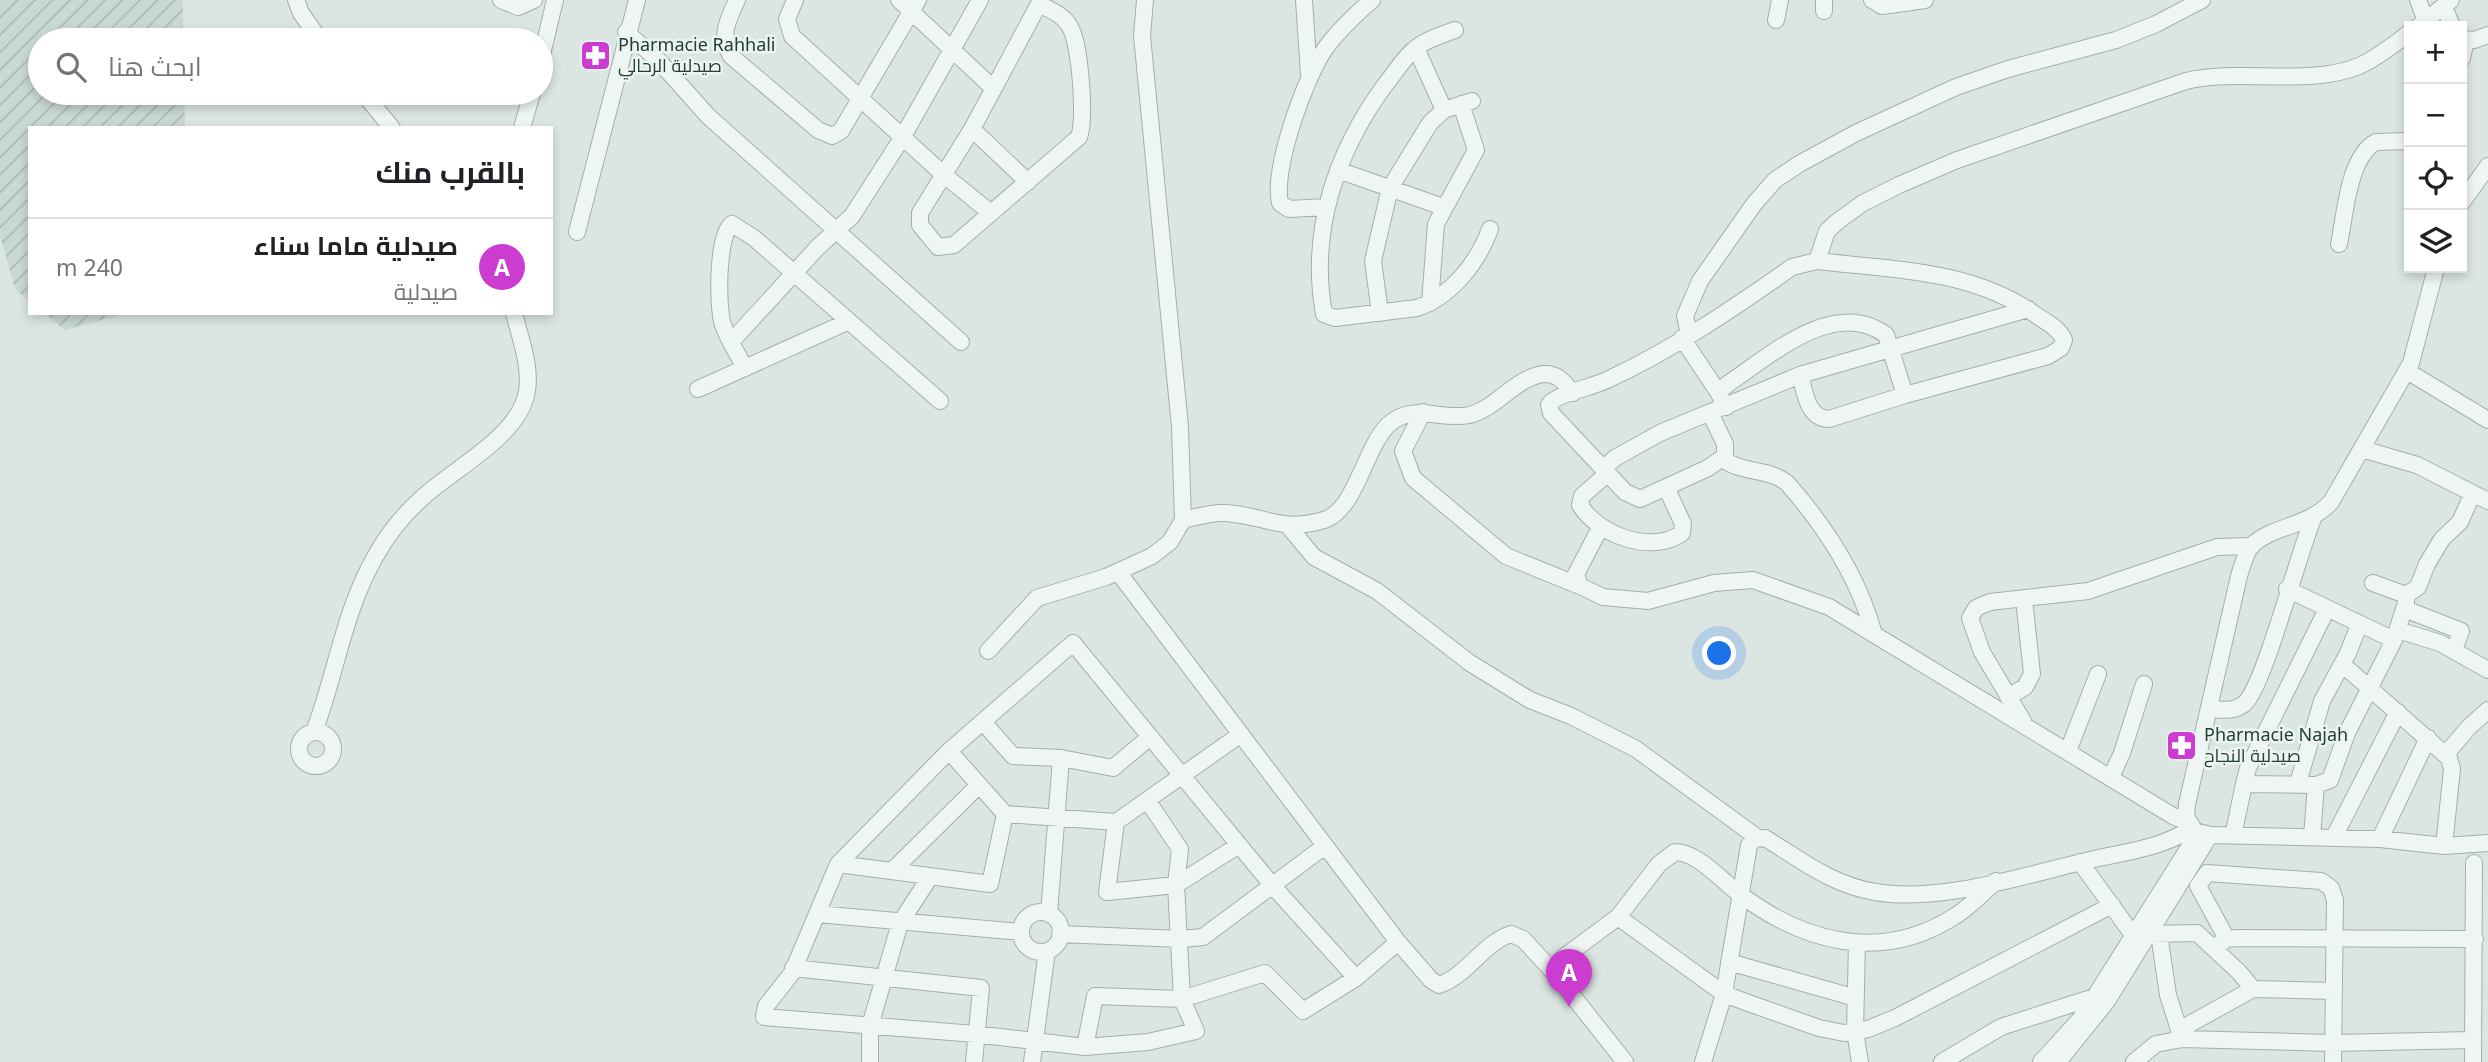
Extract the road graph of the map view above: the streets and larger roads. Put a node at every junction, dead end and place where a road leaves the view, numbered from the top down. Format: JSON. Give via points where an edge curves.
{"nodes":[{"id":1,"x":296,"y":0,"type":"edge"},
{"id":2,"x":501,"y":0,"type":"edge"},
{"id":3,"x":534,"y":0,"type":"edge"},
{"id":4,"x":555,"y":0,"type":"edge"},
{"id":5,"x":636,"y":0,"type":"edge"},
{"id":6,"x":737,"y":0,"type":"edge"},
{"id":7,"x":795,"y":0,"type":"edge"},
{"id":8,"x":980,"y":0,"type":"edge"},
{"id":9,"x":1145,"y":0,"type":"edge"},
{"id":10,"x":1304,"y":0,"type":"edge"},
{"id":11,"x":1372,"y":0,"type":"edge"},
{"id":12,"x":1780,"y":0,"type":"edge"},
{"id":13,"x":1872,"y":0,"type":"edge"},
{"id":14,"x":2202,"y":0,"type":"edge"},
{"id":15,"x":2418,"y":0,"type":"edge"},
{"id":16,"x":1915,"y":1,"type":"edge"},
{"id":17,"x":1040,"y":2,"type":"edge"},
{"id":18,"x":909,"y":4,"type":"edge"},
{"id":19,"x":2448,"y":4,"type":"edge"},
{"id":20,"x":1776,"y":20,"type":"dead end"},
{"id":21,"x":2422,"y":21,"type":"edge"},
{"id":22,"x":2426,"y":21,"type":"edge"},
{"id":23,"x":312,"y":28,"type":"edge"},
{"id":24,"x":548,"y":28,"type":"edge"},
{"id":25,"x":1455,"y":30,"type":"dead end"},
{"id":26,"x":626,"y":32,"type":"junction"},
{"id":27,"x":2488,"y":35,"type":"edge"},
{"id":28,"x":2404,"y":37,"type":"edge"},
{"id":29,"x":2467,"y":38,"type":"edge"},
{"id":30,"x":1416,"y":48,"type":"junction"},
{"id":31,"x":951,"y":50,"type":"junction"},
{"id":32,"x":1309,"y":77,"type":"junction"},
{"id":33,"x":993,"y":88,"type":"junction"},
{"id":34,"x":859,"y":99,"type":"junction"},
{"id":35,"x":373,"y":105,"type":"edge"},
{"id":36,"x":529,"y":105,"type":"edge"},
{"id":37,"x":1444,"y":110,"type":"junction"},
{"id":38,"x":390,"y":126,"type":"edge"},
{"id":39,"x":523,"y":126,"type":"edge"},
{"id":40,"x":972,"y":129,"type":"junction"},
{"id":41,"x":902,"y":138,"type":"junction"},
{"id":42,"x":2404,"y":142,"type":"edge"},
{"id":43,"x":2488,"y":166,"type":"edge"},
{"id":44,"x":1338,"y":170,"type":"junction"},
{"id":45,"x":943,"y":175,"type":"junction"},
{"id":46,"x":1028,"y":182,"type":"junction"},
{"id":47,"x":1390,"y":188,"type":"junction"},
{"id":48,"x":2467,"y":195,"type":"edge"},
{"id":49,"x":1326,"y":207,"type":"junction"},
{"id":50,"x":1443,"y":207,"type":"junction"},
{"id":51,"x":991,"y":212,"type":"junction"},
{"id":52,"x":1490,"y":229,"type":"dead end"},
{"id":53,"x":836,"y":230,"type":"junction"},
{"id":54,"x":577,"y":232,"type":"dead end"},
{"id":55,"x":2339,"y":244,"type":"dead end"},
{"id":56,"x":1817,"y":261,"type":"junction"},
{"id":57,"x":2435,"y":273,"type":"edge"},
{"id":58,"x":794,"y":276,"type":"junction"},
{"id":59,"x":1430,"y":303,"type":"junction"},
{"id":60,"x":2028,"y":309,"type":"junction"},
{"id":61,"x":1380,"y":313,"type":"junction"},
{"id":62,"x":514,"y":315,"type":"edge"},
{"id":63,"x":847,"y":322,"type":"junction"},
{"id":64,"x":1686,"y":336,"type":"junction"},
{"id":65,"x":731,"y":342,"type":"junction"},
{"id":66,"x":961,"y":342,"type":"dead end"},
{"id":67,"x":1892,"y":347,"type":"junction"},
{"id":68,"x":745,"y":368,"type":"junction"},
{"id":69,"x":2407,"y":370,"type":"junction"},
{"id":70,"x":1800,"y":375,"type":"junction"},
{"id":71,"x":698,"y":389,"type":"dead end"},
{"id":72,"x":1573,"y":393,"type":"junction"},
{"id":73,"x":1905,"y":395,"type":"junction"},
{"id":74,"x":1722,"y":400,"type":"junction"},
{"id":75,"x":940,"y":401,"type":"dead end"},
{"id":76,"x":1423,"y":412,"type":"junction"},
{"id":77,"x":1710,"y":413,"type":"junction"},
{"id":78,"x":2488,"y":420,"type":"edge"},
{"id":79,"x":2362,"y":449,"type":"junction"},
{"id":80,"x":1723,"y":459,"type":"junction"},
{"id":81,"x":1606,"y":471,"type":"junction"},
{"id":82,"x":1667,"y":489,"type":"junction"},
{"id":83,"x":2472,"y":495,"type":"junction"},
{"id":84,"x":2488,"y":501,"type":"edge"},
{"id":85,"x":2314,"y":516,"type":"junction"},
{"id":86,"x":1184,"y":520,"type":"junction"},
{"id":87,"x":1601,"y":526,"type":"junction"},
{"id":88,"x":1289,"y":527,"type":"junction"},
{"id":89,"x":2252,"y":546,"type":"junction"},
{"id":90,"x":1118,"y":572,"type":"junction"},
{"id":91,"x":2373,"y":583,"type":"dead end"},
{"id":92,"x":1580,"y":586,"type":"junction"},
{"id":93,"x":2287,"y":589,"type":"junction"},
{"id":94,"x":2024,"y":599,"type":"junction"},
{"id":95,"x":2405,"y":602,"type":"junction"},
{"id":96,"x":2327,"y":609,"type":"junction"},
{"id":97,"x":2359,"y":625,"type":"junction"},
{"id":98,"x":1874,"y":631,"type":"junction"},
{"id":99,"x":2396,"y":635,"type":"junction"},
{"id":100,"x":2454,"y":650,"type":"junction"},
{"id":101,"x":988,"y":651,"type":"dead end"},
{"id":102,"x":2342,"y":664,"type":"junction"},
{"id":103,"x":2488,"y":670,"type":"edge"},
{"id":104,"x":2098,"y":674,"type":"dead end"},
{"id":105,"x":2144,"y":684,"type":"dead end"},
{"id":106,"x":2369,"y":690,"type":"junction"},
{"id":107,"x":2008,"y":697,"type":"junction"},
{"id":108,"x":2210,"y":709,"type":"junction"},
{"id":109,"x":2488,"y":710,"type":"edge"},
{"id":110,"x":2398,"y":712,"type":"junction"},
{"id":111,"x":983,"y":722,"type":"junction"},
{"id":112,"x":2027,"y":726,"type":"junction"},
{"id":113,"x":314,"y":732,"type":"dead end"},
{"id":114,"x":1241,"y":734,"type":"junction"},
{"id":115,"x":1150,"y":737,"type":"junction"},
{"id":116,"x":2428,"y":738,"type":"junction"},
{"id":117,"x":949,"y":751,"type":"junction"},
{"id":118,"x":2068,"y":751,"type":"junction"},
{"id":119,"x":2446,"y":754,"type":"junction"},
{"id":120,"x":1061,"y":758,"type":"junction"},
{"id":121,"x":1182,"y":775,"type":"junction"},
{"id":122,"x":2111,"y":777,"type":"junction"},
{"id":123,"x":2298,"y":783,"type":"junction"},
{"id":124,"x":2244,"y":784,"type":"junction"},
{"id":125,"x":979,"y":785,"type":"junction"},
{"id":126,"x":2316,"y":785,"type":"junction"},
{"id":127,"x":1147,"y":800,"type":"junction"},
{"id":128,"x":1005,"y":814,"type":"junction"},
{"id":129,"x":1055,"y":817,"type":"junction"},
{"id":130,"x":1116,"y":822,"type":"junction"},
{"id":131,"x":2197,"y":829,"type":"junction"},
{"id":132,"x":2234,"y":836,"type":"junction"},
{"id":133,"x":2312,"y":837,"type":"junction"},
{"id":134,"x":2334,"y":837,"type":"junction"},
{"id":135,"x":1758,"y":838,"type":"junction"},
{"id":136,"x":2380,"y":839,"type":"junction"},
{"id":137,"x":2488,"y":843,"type":"edge"},
{"id":138,"x":1239,"y":845,"type":"junction"},
{"id":139,"x":1325,"y":846,"type":"junction"},
{"id":140,"x":2444,"y":846,"type":"junction"},
{"id":141,"x":2080,"y":862,"type":"junction"},
{"id":142,"x":2474,"y":863,"type":"dead end"},
{"id":143,"x":838,"y":864,"type":"junction"},
{"id":144,"x":892,"y":872,"type":"junction"},
{"id":145,"x":930,"y":877,"type":"junction"},
{"id":146,"x":1997,"y":880,"type":"junction"},
{"id":147,"x":1177,"y":885,"type":"junction"},
{"id":148,"x":1272,"y":886,"type":"junction"},
{"id":149,"x":1740,"y":895,"type":"junction"},
{"id":150,"x":2112,"y":905,"type":"junction"},
{"id":151,"x":817,"y":914,"type":"junction"},
{"id":152,"x":1049,"y":914,"type":"junction"},
{"id":153,"x":1618,"y":917,"type":"junction"},
{"id":154,"x":900,"y":923,"type":"junction"},
{"id":155,"x":1021,"y":932,"type":"junction"},
{"id":156,"x":1060,"y":933,"type":"junction"},
{"id":157,"x":2145,"y":938,"type":"junction"},
{"id":158,"x":1181,"y":939,"type":"junction"},
{"id":159,"x":2334,"y":939,"type":"junction"},
{"id":160,"x":2475,"y":939,"type":"junction"},
{"id":161,"x":1398,"y":942,"type":"junction"},
{"id":162,"x":1857,"y":942,"type":"junction"},
{"id":163,"x":2221,"y":943,"type":"junction"},
{"id":164,"x":1047,"y":951,"type":"junction"},
{"id":165,"x":1729,"y":962,"type":"junction"},
{"id":166,"x":793,"y":968,"type":"junction"},
{"id":167,"x":1557,"y":976,"type":"junction"},
{"id":168,"x":2164,"y":976,"type":"junction"},
{"id":169,"x":1356,"y":978,"type":"junction"},
{"id":170,"x":884,"y":979,"type":"junction"},
{"id":171,"x":2253,"y":989,"type":"junction"},
{"id":172,"x":2334,"y":991,"type":"junction"},
{"id":173,"x":1724,"y":994,"type":"junction"},
{"id":174,"x":2094,"y":997,"type":"junction"},
{"id":175,"x":1856,"y":998,"type":"junction"},
{"id":176,"x":1182,"y":999,"type":"junction"},
{"id":177,"x":870,"y":1026,"type":"junction"},
{"id":178,"x":1855,"y":1032,"type":"junction"},
{"id":179,"x":975,"y":1034,"type":"junction"},
{"id":180,"x":2180,"y":1034,"type":"junction"},
{"id":181,"x":2473,"y":1040,"type":"junction"},
{"id":182,"x":1034,"y":1041,"type":"junction"},
{"id":183,"x":2333,"y":1042,"type":"junction"},
{"id":184,"x":1085,"y":1047,"type":"junction"},
{"id":185,"x":870,"y":1062,"type":"edge"},
{"id":186,"x":974,"y":1062,"type":"edge"},
{"id":187,"x":1032,"y":1062,"type":"edge"},
{"id":188,"x":1625,"y":1062,"type":"edge"},
{"id":189,"x":1703,"y":1062,"type":"edge"},
{"id":190,"x":1860,"y":1062,"type":"edge"},
{"id":191,"x":1942,"y":1062,"type":"edge"},
{"id":192,"x":2041,"y":1062,"type":"edge"},
{"id":193,"x":2058,"y":1062,"type":"edge"},
{"id":194,"x":2134,"y":1062,"type":"edge"},
{"id":195,"x":2333,"y":1062,"type":"edge"},
{"id":196,"x":2473,"y":1062,"type":"edge"}],
"edges":[{"from":1,"to":23,"type":"street"},
{"from":2,"to":3,"type":"street","via":[[518,7]]},
{"from":4,"to":24,"type":"street"},
{"from":5,"to":26,"type":"street"},
{"from":6,"to":34,"type":"street","via":[[725,30],[731,56],[818,130],[832,136],[841,131]]},
{"from":7,"to":34,"type":"street","via":[[787,19],[792,36]]},
{"from":8,"to":31,"type":"street"},
{"from":9,"to":86,"type":"street","via":[[1144,63],[1182,451]]},
{"from":10,"to":32,"type":"street"},
{"from":11,"to":32,"type":"street","via":[[1327,46]]},
{"from":12,"to":20,"type":"street"},
{"from":13,"to":16,"type":"street","via":[[1882,6]]},
{"from":14,"to":64,"type":"street","via":[[2116,40],[1956,87],[1799,164],[1775,180],[1754,204],[1700,281],[1685,316]]},
{"from":15,"to":21,"type":"street"},
{"from":17,"to":33,"type":"street"},
{"from":17,"to":46,"type":"street","via":[[1071,27],[1082,131],[1070,148]]},
{"from":18,"to":31,"type":"street"},
{"from":18,"to":34,"type":"street"},
{"from":19,"to":22,"type":"street"},
{"from":25,"to":30,"type":"street"},
{"from":26,"to":53,"type":"street","via":[[708,116]]},
{"from":26,"to":54,"type":"street"},
{"from":27,"to":29,"type":"street"},
{"from":28,"to":56,"type":"street","via":[[2348,69],[2198,78],[1957,160],[1863,203],[1838,221],[1827,231]]},
{"from":30,"to":37,"type":"street"},
{"from":30,"to":44,"type":"street","via":[[1369,107]]},
{"from":31,"to":33,"type":"street"},
{"from":31,"to":41,"type":"street"},
{"from":32,"to":49,"type":"street","via":[[1285,152],[1279,198],[1289,209]]},
{"from":33,"to":40,"type":"street"},
{"from":34,"to":41,"type":"street"},
{"from":35,"to":38,"type":"street"},
{"from":36,"to":39,"type":"street"},
{"from":37,"to":47,"type":"street","via":[[1430,123]]},
{"from":37,"to":50,"type":"street","via":[[1467,102],[1476,150]]},
{"from":40,"to":45,"type":"street"},
{"from":40,"to":46,"type":"street"},
{"from":41,"to":45,"type":"street"},
{"from":41,"to":53,"type":"street","via":[[852,216]]},
{"from":42,"to":55,"type":"street","via":[[2376,142],[2362,155]]},
{"from":43,"to":48,"type":"street"},
{"from":44,"to":47,"type":"street"},
{"from":44,"to":49,"type":"street"},
{"from":45,"to":51,"type":"street"},
{"from":45,"to":51,"type":"street","via":[[918,219],[938,247],[954,245]]},
{"from":46,"to":51,"type":"street"},
{"from":47,"to":50,"type":"street"},
{"from":47,"to":61,"type":"street","via":[[1373,261]]},
{"from":49,"to":61,"type":"street","via":[[1320,258],[1324,314],[1330,318]]},
{"from":50,"to":59,"type":"street","via":[[1433,239]]},
{"from":52,"to":59,"type":"street","via":[[1476,262]]},
{"from":53,"to":58,"type":"street"},
{"from":53,"to":66,"type":"street"},
{"from":56,"to":60,"type":"street","via":[[1941,275],[1993,290]]},
{"from":56,"to":64,"type":"street","via":[[1792,267]]},
{"from":57,"to":69,"type":"street"},
{"from":58,"to":63,"type":"street"},
{"from":58,"to":65,"type":"street"},
{"from":58,"to":65,"type":"street","via":[[741,228],[728,228],[722,248],[720,311]]},
{"from":59,"to":61,"type":"street"},
{"from":60,"to":67,"type":"street"},
{"from":60,"to":73,"type":"street","via":[[2062,335],[2063,345],[2056,352]]},
{"from":62,"to":113,"type":"street","via":[[526,361],[524,403],[500,435],[421,498],[388,535],[349,611]]},
{"from":63,"to":68,"type":"street"},
{"from":63,"to":75,"type":"street"},
{"from":64,"to":72,"type":"street","via":[[1628,371]]},
{"from":64,"to":74,"type":"street"},
{"from":65,"to":68,"type":"street"},
{"from":67,"to":70,"type":"street"},
{"from":67,"to":73,"type":"street"},
{"from":67,"to":74,"type":"street","via":[[1886,335],[1871,327],[1820,326],[1784,346]]},
{"from":68,"to":71,"type":"street"},
{"from":69,"to":78,"type":"street"},
{"from":69,"to":79,"type":"street"},
{"from":70,"to":73,"type":"street","via":[[1809,405],[1822,419]]},
{"from":70,"to":74,"type":"street"},
{"from":72,"to":76,"type":"street","via":[[1561,378],[1543,374],[1477,413]]},
{"from":72,"to":81,"type":"street","via":[[1552,399],[1549,409]]},
{"from":74,"to":77,"type":"street"},
{"from":76,"to":88,"type":"street","via":[[1407,414],[1387,426],[1334,514]]},
{"from":76,"to":92,"type":"street","via":[[1404,446],[1413,478],[1506,556]]},
{"from":77,"to":80,"type":"street","via":[[1725,444]]},
{"from":77,"to":81,"type":"street","via":[[1615,458]]},
{"from":79,"to":83,"type":"street","via":[[2417,465]]},
{"from":79,"to":85,"type":"street","via":[[2331,502]]},
{"from":80,"to":82,"type":"street"},
{"from":80,"to":98,"type":"street","via":[[1745,471],[1787,483],[1834,547]]},
{"from":81,"to":82,"type":"street","via":[[1635,498],[1648,498]]},
{"from":81,"to":87,"type":"street","via":[[1579,502]]},
{"from":82,"to":87,"type":"street","via":[[1683,524],[1684,530],[1677,536],[1639,542],[1624,540]]},
{"from":83,"to":84,"type":"street"},
{"from":83,"to":95,"type":"street","via":[[2460,522],[2447,532],[2417,589]]},
{"from":85,"to":89,"type":"street"},
{"from":85,"to":93,"type":"street"},
{"from":86,"to":88,"type":"street","via":[[1227,513]]},
{"from":86,"to":90,"type":"street","via":[[1170,542]]},
{"from":87,"to":92,"type":"street","via":[[1576,574]]},
{"from":88,"to":135,"type":"street","via":[[1314,557],[1377,592],[1470,663],[1530,700],[1636,749]]},
{"from":89,"to":94,"type":"street","via":[[2217,547],[2111,585]]},
{"from":89,"to":108,"type":"street","via":[[2239,576]]},
{"from":90,"to":101,"type":"street","via":[[1037,598]]},
{"from":90,"to":114,"type":"street"},
{"from":91,"to":95,"type":"street"},
{"from":92,"to":98,"type":"street","via":[[1604,597],[1648,601],[1714,583],[1753,580],[1829,607]]},
{"from":93,"to":96,"type":"street"},
{"from":93,"to":108,"type":"street","via":[[2259,681],[2247,701],[2234,709]]},
{"from":94,"to":107,"type":"street","via":[[2032,674],[2025,687]]},
{"from":94,"to":107,"type":"street","via":[[1982,604],[1970,618],[1976,642]]},
{"from":95,"to":99,"type":"street"},
{"from":95,"to":100,"type":"street","via":[[2460,631]]},
{"from":96,"to":97,"type":"street"},
{"from":96,"to":124,"type":"street"},
{"from":97,"to":99,"type":"street"},
{"from":97,"to":102,"type":"street"},
{"from":98,"to":112,"type":"street"},
{"from":99,"to":100,"type":"street","via":[[2432,639]]},
{"from":99,"to":106,"type":"street"},
{"from":100,"to":103,"type":"street"},
{"from":102,"to":106,"type":"street"},
{"from":102,"to":123,"type":"street","via":[[2318,710]]},
{"from":104,"to":118,"type":"street"},
{"from":105,"to":122,"type":"street"},
{"from":106,"to":110,"type":"street"},
{"from":106,"to":126,"type":"street","via":[[2330,780]]},
{"from":107,"to":112,"type":"street"},
{"from":108,"to":131,"type":"street","via":[[2187,803]]},
{"from":109,"to":119,"type":"street"},
{"from":110,"to":116,"type":"street"},
{"from":110,"to":134,"type":"street"},
{"from":111,"to":115,"type":"street","via":[[1073,643]]},
{"from":111,"to":117,"type":"street"},
{"from":111,"to":120,"type":"street","via":[[1013,756]]},
{"from":112,"to":118,"type":"street"},
{"from":114,"to":121,"type":"street"},
{"from":114,"to":139,"type":"street"},
{"from":115,"to":120,"type":"street","via":[[1113,768]]},
{"from":115,"to":121,"type":"street"},
{"from":116,"to":119,"type":"street"},
{"from":116,"to":136,"type":"street"},
{"from":117,"to":125,"type":"street"},
{"from":117,"to":143,"type":"street"},
{"from":118,"to":122,"type":"street"},
{"from":119,"to":140,"type":"street","via":[[2452,769]]},
{"from":120,"to":129,"type":"street"},
{"from":121,"to":127,"type":"street"},
{"from":121,"to":138,"type":"street"},
{"from":122,"to":131,"type":"street"},
{"from":123,"to":124,"type":"street"},
{"from":123,"to":126,"type":"street"},
{"from":124,"to":132,"type":"street"},
{"from":125,"to":128,"type":"street"},
{"from":125,"to":144,"type":"street"},
{"from":126,"to":133,"type":"street"},
{"from":127,"to":130,"type":"street"},
{"from":127,"to":147,"type":"street","via":[[1180,849]]},
{"from":128,"to":129,"type":"street"},
{"from":128,"to":145,"type":"street","via":[[990,884]]},
{"from":129,"to":130,"type":"street"},
{"from":129,"to":152,"type":"street"},
{"from":130,"to":147,"type":"street","via":[[1107,891]]},
{"from":131,"to":132,"type":"street"},
{"from":131,"to":141,"type":"street"},
{"from":131,"to":157,"type":"street"},
{"from":132,"to":133,"type":"street"},
{"from":133,"to":134,"type":"street"},
{"from":134,"to":136,"type":"street"},
{"from":135,"to":146,"type":"street","via":[[1821,874],[1875,892],[1923,894]]},
{"from":135,"to":149,"type":"street","via":[[1749,845]]},
{"from":136,"to":140,"type":"street"},
{"from":137,"to":140,"type":"street"},
{"from":138,"to":147,"type":"street"},
{"from":138,"to":148,"type":"street"},
{"from":139,"to":148,"type":"street"},
{"from":139,"to":161,"type":"street"},
{"from":141,"to":146,"type":"street"},
{"from":141,"to":150,"type":"street"},
{"from":142,"to":160,"type":"street"},
{"from":143,"to":144,"type":"street"},
{"from":143,"to":151,"type":"street"},
{"from":144,"to":145,"type":"street"},
{"from":145,"to":154,"type":"street"},
{"from":146,"to":162,"type":"street","via":[[1935,927],[1881,942]]},
{"from":147,"to":158,"type":"street"},
{"from":148,"to":158,"type":"street","via":[[1203,937]]},
{"from":148,"to":169,"type":"street"},
{"from":149,"to":153,"type":"street","via":[[1688,853],[1675,852],[1659,864]]},
{"from":149,"to":162,"type":"street","via":[[1805,934]]},
{"from":149,"to":165,"type":"street"},
{"from":150,"to":157,"type":"street"},
{"from":150,"to":178,"type":"street","via":[[1895,1018]]},
{"from":151,"to":154,"type":"street"},
{"from":151,"to":166,"type":"street"},
{"from":152,"to":155,"type":"street","via":[[1030,915]]},
{"from":152,"to":156,"type":"street"},
{"from":153,"to":167,"type":"street","via":[[1564,957]]},
{"from":153,"to":173,"type":"street"},
{"from":154,"to":155,"type":"street"},
{"from":154,"to":170,"type":"street"},
{"from":155,"to":164,"type":"street","via":[[1028,948]]},
{"from":156,"to":158,"type":"street"},
{"from":156,"to":164,"type":"street"},
{"from":157,"to":163,"type":"street","via":[[2192,932]]},
{"from":157,"to":168,"type":"street"},
{"from":157,"to":168,"type":"street"},
{"from":157,"to":174,"type":"street"},
{"from":157,"to":193,"type":"street","via":[[2107,1001]]},
{"from":158,"to":176,"type":"street"},
{"from":159,"to":160,"type":"street"},
{"from":159,"to":163,"type":"street"},
{"from":159,"to":163,"type":"street","via":[[2334,894],[2326,883],[2207,873],[2198,886]]},
{"from":159,"to":172,"type":"street"},
{"from":160,"to":181,"type":"street"},
{"from":161,"to":167,"type":"street","via":[[1439,985],[1450,981],[1499,938],[1511,934],[1522,939]]},
{"from":161,"to":169,"type":"street"},
{"from":162,"to":175,"type":"street"},
{"from":163,"to":171,"type":"street"},
{"from":164,"to":182,"type":"street"},
{"from":165,"to":173,"type":"street"},
{"from":165,"to":175,"type":"street"},
{"from":166,"to":170,"type":"street"},
{"from":166,"to":177,"type":"street","via":[[766,1006],[764,1017]]},
{"from":167,"to":188,"type":"street"},
{"from":168,"to":180,"type":"street"},
{"from":169,"to":176,"type":"street","via":[[1303,1011],[1265,973]]},
{"from":170,"to":177,"type":"street"},
{"from":170,"to":179,"type":"street","via":[[981,988]]},
{"from":171,"to":172,"type":"street"},
{"from":171,"to":180,"type":"street"},
{"from":172,"to":183,"type":"street"},
{"from":173,"to":178,"type":"street","via":[[1819,1028]]},
{"from":173,"to":189,"type":"street"},
{"from":174,"to":191,"type":"street","via":[[2001,1027]]},
{"from":174,"to":192,"type":"street"},
{"from":175,"to":178,"type":"street"},
{"from":176,"to":184,"type":"street","via":[[1095,996]]},
{"from":176,"to":184,"type":"street","via":[[1196,1031],[1147,1042]]},
{"from":177,"to":179,"type":"street"},
{"from":177,"to":185,"type":"street"},
{"from":178,"to":190,"type":"street"},
{"from":179,"to":182,"type":"street"},
{"from":179,"to":186,"type":"street"},
{"from":180,"to":183,"type":"street"},
{"from":180,"to":194,"type":"street","via":[[2155,1044]]},
{"from":181,"to":183,"type":"street"},
{"from":181,"to":196,"type":"street"},
{"from":182,"to":184,"type":"street"},
{"from":182,"to":187,"type":"street"},
{"from":183,"to":195,"type":"street"}]}
